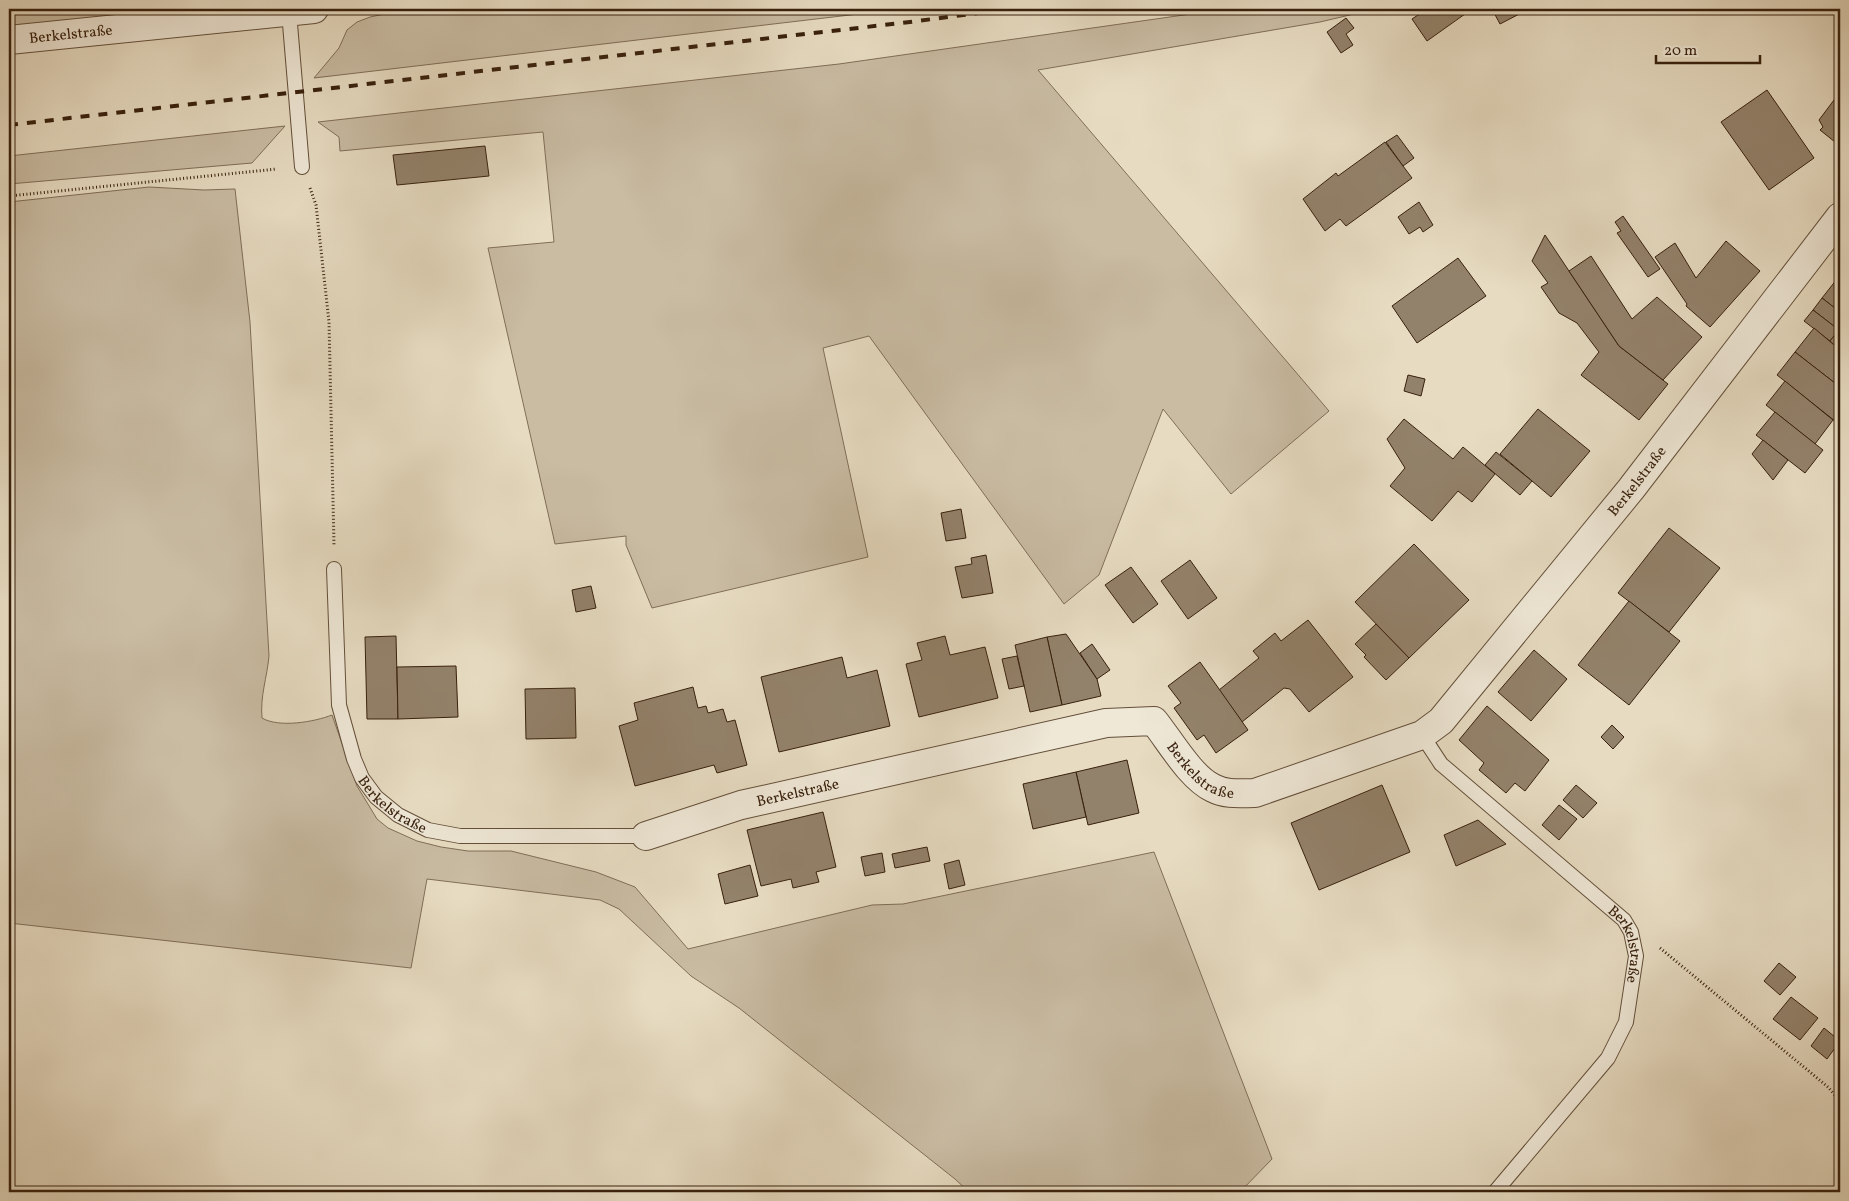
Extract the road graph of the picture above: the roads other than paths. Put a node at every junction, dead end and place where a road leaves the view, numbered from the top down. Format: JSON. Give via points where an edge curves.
{"nodes":[{"id":1,"x":301,"y":10,"type":"edge"},
{"id":2,"x":9,"y":40,"type":"edge"},
{"id":3,"x":302,"y":167,"type":"road end"},
{"id":4,"x":1840,"y":217,"type":"edge"},
{"id":5,"x":334,"y":569,"type":"road end"},
{"id":6,"x":1422,"y":735,"type":"junction"},
{"id":7,"x":646,"y":836,"type":"joint"},
{"id":8,"x":1495,"y":1192,"type":"edge"}],
"edges":[{"from":1,"to":2,"type":"street","name":"Berkelstraße"},
{"from":1,"to":3,"type":"lane"},
{"from":4,"to":6,"type":"street","name":"Berkelstraße","via":[[1630,489],[1441,721]]},
{"from":5,"to":7,"type":"lane","name":"Berkelstraße","via":[[338,705],[354,759],[362,778],[376,797],[398,815],[428,830],[460,836]]},
{"from":6,"to":7,"type":"street","name":"Berkelstraße","via":[[1255,792],[1233,794],[1214,789],[1201,781],[1154,721],[1106,723],[741,805]]},
{"from":6,"to":8,"type":"lane","name":"Berkelstraße","via":[[1441,764],[1624,920],[1631,932],[1636,956],[1626,1022],[1608,1058]]}]}
